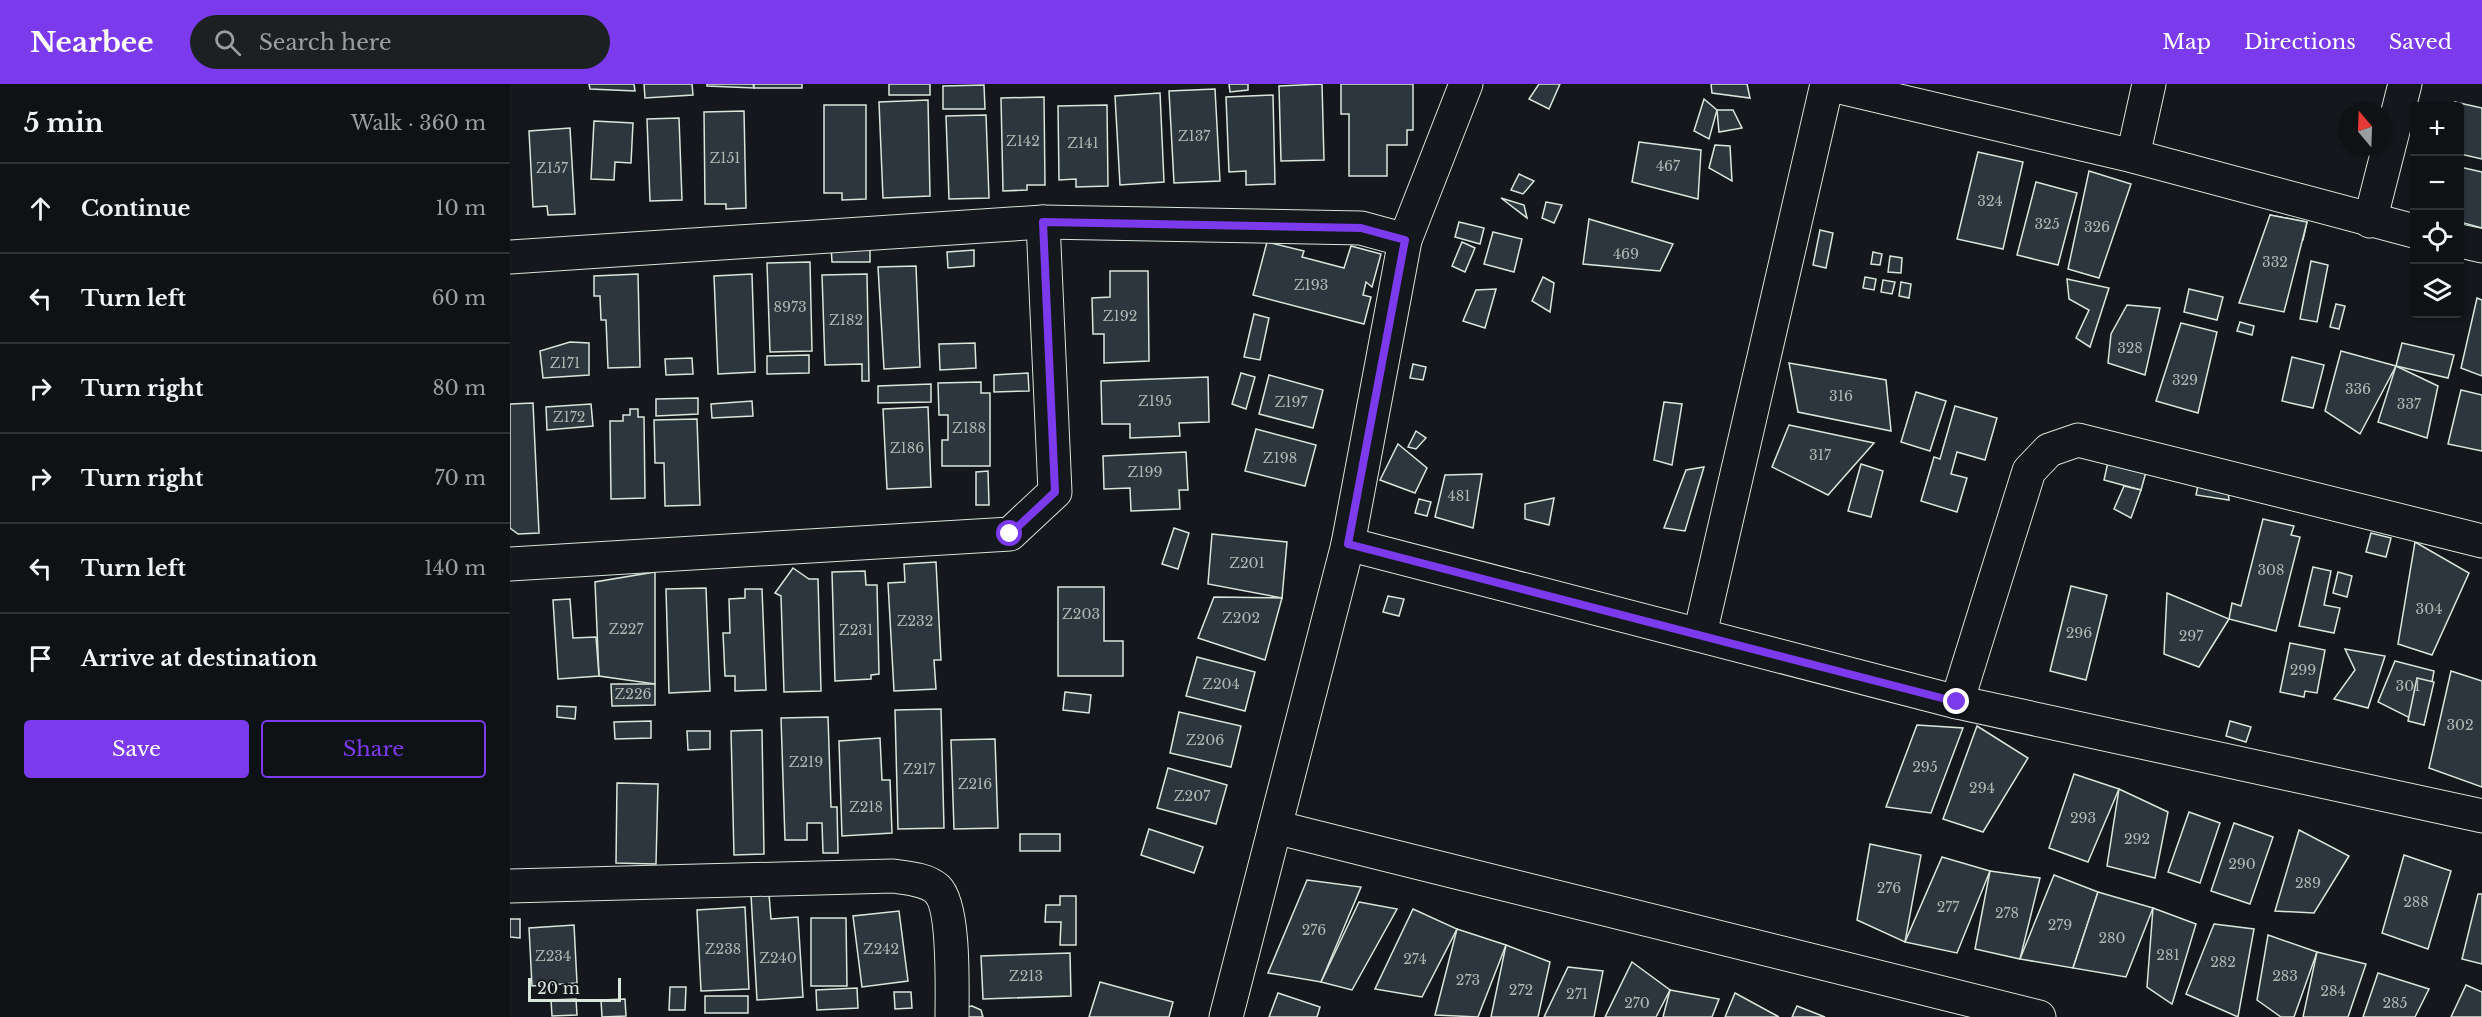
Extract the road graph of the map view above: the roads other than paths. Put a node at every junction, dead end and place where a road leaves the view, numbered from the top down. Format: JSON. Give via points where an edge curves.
{"nodes":[{"id":1,"x":1466,"y":84,"type":"edge"},
{"id":2,"x":1827,"y":84,"type":"edge"},
{"id":3,"x":2149,"y":84,"type":"edge"},
{"id":4,"x":2405,"y":84,"type":"edge"},
{"id":5,"x":2133,"y":156,"type":"junction"},
{"id":6,"x":2370,"y":221,"type":"junction"},
{"id":7,"x":1043,"y":222,"type":"junction"},
{"id":8,"x":2410,"y":230,"type":"edge"},
{"id":9,"x":1405,"y":240,"type":"junction"},
{"id":10,"x":2464,"y":242,"type":"edge"},
{"id":11,"x":2482,"y":246,"type":"edge"},
{"id":12,"x":510,"y":257,"type":"edge"},
{"id":13,"x":2482,"y":541,"type":"edge"},
{"id":14,"x":1348,"y":544,"type":"junction"},
{"id":15,"x":510,"y":564,"type":"edge"},
{"id":16,"x":1700,"y":634,"type":"junction"},
{"id":17,"x":1957,"y":702,"type":"junction"},
{"id":18,"x":2482,"y":816,"type":"edge"},
{"id":19,"x":1275,"y":827,"type":"junction"},
{"id":20,"x":510,"y":886,"type":"edge"},
{"id":21,"x":952,"y":1017,"type":"edge"},
{"id":22,"x":1226,"y":1017,"type":"edge"},
{"id":23,"x":2039,"y":1017,"type":"edge"}],
"edges":[{"from":1,"to":9,"type":"street"},
{"from":2,"to":5,"type":"street"},
{"from":2,"to":16,"type":"street"},
{"from":3,"to":5,"type":"street"},
{"from":4,"to":6,"type":"street"},
{"from":5,"to":6,"type":"street"},
{"from":6,"to":8,"type":"street"},
{"from":7,"to":9,"type":"street","via":[[1361,228]]},
{"from":7,"to":12,"type":"street"},
{"from":7,"to":15,"type":"street","via":[[1055,492],[1010,534]]},
{"from":9,"to":14,"type":"street"},
{"from":10,"to":11,"type":"street"},
{"from":13,"to":17,"type":"street","via":[[2078,440],[2049,450],[2029,471]]},
{"from":14,"to":16,"type":"street"},
{"from":14,"to":19,"type":"street"},
{"from":16,"to":17,"type":"street"},
{"from":17,"to":18,"type":"street"},
{"from":19,"to":22,"type":"street"},
{"from":19,"to":23,"type":"street"},
{"from":20,"to":21,"type":"street","via":[[893,876],[922,881],[938,890],[948,913]]}]}
